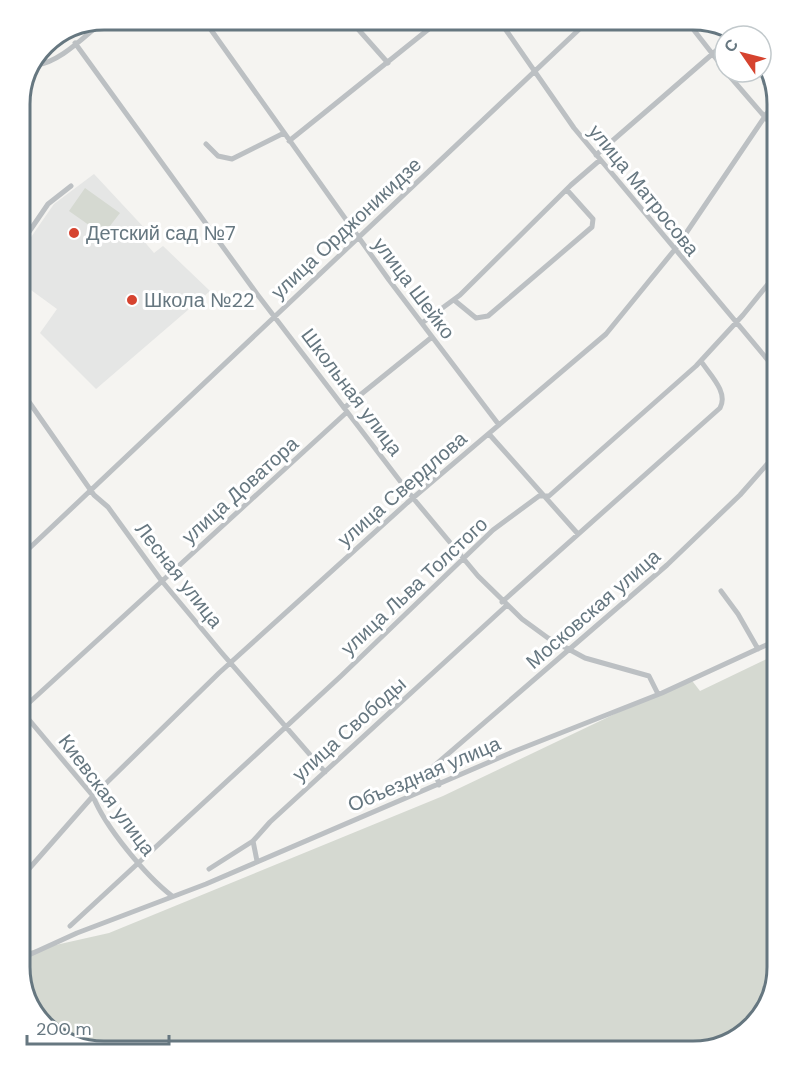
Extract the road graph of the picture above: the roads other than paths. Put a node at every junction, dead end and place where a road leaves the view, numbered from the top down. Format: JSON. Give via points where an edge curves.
{"nodes":[{"id":1,"x":211,"y":30,"type":"edge"},
{"id":2,"x":359,"y":30,"type":"edge"},
{"id":3,"x":428,"y":30,"type":"edge"},
{"id":4,"x":506,"y":30,"type":"edge"},
{"id":5,"x":578,"y":30,"type":"edge"},
{"id":6,"x":694,"y":30,"type":"edge"},
{"id":7,"x":91,"y":31,"type":"edge"},
{"id":8,"x":75,"y":43,"type":"junction"},
{"id":9,"x":712,"y":54,"type":"joint"},
{"id":10,"x":388,"y":63,"type":"junction"},
{"id":11,"x":42,"y":64,"type":"edge"},
{"id":12,"x":534,"y":71,"type":"junction"},
{"id":13,"x":737,"y":84,"type":"edge"},
{"id":14,"x":767,"y":114,"type":"edge"},
{"id":15,"x":765,"y":117,"type":"junction"},
{"id":16,"x":767,"y":120,"type":"edge"},
{"id":17,"x":284,"y":134,"type":"junction"},
{"id":18,"x":289,"y":141,"type":"junction"},
{"id":19,"x":206,"y":144,"type":"dead end"},
{"id":20,"x":598,"y":157,"type":"junction"},
{"id":21,"x":71,"y":186,"type":"dead end"},
{"id":22,"x":567,"y":190,"type":"junction"},
{"id":23,"x":30,"y":230,"type":"edge"},
{"id":24,"x":358,"y":237,"type":"junction"},
{"id":25,"x":676,"y":248,"type":"junction"},
{"id":26,"x":767,"y":285,"type":"edge"},
{"id":27,"x":454,"y":300,"type":"junction"},
{"id":28,"x":274,"y":316,"type":"junction"},
{"id":29,"x":422,"y":323,"type":"junction"},
{"id":30,"x":736,"y":323,"type":"junction"},
{"id":31,"x":432,"y":337,"type":"junction"},
{"id":32,"x":767,"y":359,"type":"edge"},
{"id":33,"x":701,"y":362,"type":"junction"},
{"id":34,"x":30,"y":403,"type":"edge"},
{"id":35,"x":346,"y":410,"type":"junction"},
{"id":36,"x":499,"y":425,"type":"junction"},
{"id":37,"x":489,"y":434,"type":"junction"},
{"id":38,"x":767,"y":464,"type":"edge"},
{"id":39,"x":91,"y":489,"type":"junction"},
{"id":40,"x":546,"y":496,"type":"junction"},
{"id":41,"x":413,"y":498,"type":"junction"},
{"id":42,"x":578,"y":534,"type":"junction"},
{"id":43,"x":30,"y":547,"type":"edge"},
{"id":44,"x":463,"y":560,"type":"junction"},
{"id":45,"x":161,"y":580,"type":"junction"},
{"id":46,"x":721,"y":591,"type":"dead end"},
{"id":47,"x":504,"y":604,"type":"junction"},
{"id":48,"x":767,"y":645,"type":"edge"},
{"id":49,"x":568,"y":649,"type":"junction"},
{"id":50,"x":758,"y":649,"type":"junction"},
{"id":51,"x":230,"y":662,"type":"junction"},
{"id":52,"x":658,"y":694,"type":"junction"},
{"id":53,"x":30,"y":701,"type":"edge"},
{"id":54,"x":30,"y":722,"type":"edge"},
{"id":55,"x":285,"y":728,"type":"junction"},
{"id":56,"x":325,"y":772,"type":"junction"},
{"id":57,"x":439,"y":784,"type":"junction"},
{"id":58,"x":93,"y":796,"type":"junction"},
{"id":59,"x":253,"y":841,"type":"junction"},
{"id":60,"x":139,"y":861,"type":"junction"},
{"id":61,"x":257,"y":861,"type":"junction"},
{"id":62,"x":30,"y":868,"type":"edge"},
{"id":63,"x":209,"y":869,"type":"dead end"},
{"id":64,"x":172,"y":896,"type":"junction"},
{"id":65,"x":70,"y":926,"type":"dead end"},
{"id":66,"x":30,"y":954,"type":"edge"}],
"edges":[{"from":1,"to":17,"type":"street","name":"улица Шейко"},
{"from":2,"to":10,"type":"street"},
{"from":3,"to":10,"type":"street"},
{"from":4,"to":12,"type":"street","name":"улица Матросова"},
{"from":5,"to":12,"type":"street","name":"улица Орджоникидзе"},
{"from":6,"to":9,"type":"street"},
{"from":7,"to":8,"type":"street"},
{"from":8,"to":11,"type":"street"},
{"from":8,"to":28,"type":"street","name":"Школьная улица"},
{"from":9,"to":20,"type":"street"},
{"from":10,"to":18,"type":"street"},
{"from":12,"to":20,"type":"street","name":"улица Матросова"},
{"from":12,"to":24,"type":"street","name":"улица Орджоникидзе"},
{"from":13,"to":15,"type":"street"},
{"from":14,"to":15,"type":"street","name":"улица Свердлова"},
{"from":15,"to":16,"type":"street"},
{"from":15,"to":25,"type":"street","name":"улица Свердлова"},
{"from":17,"to":18,"type":"street","name":"улица Шейко"},
{"from":17,"to":19,"type":"street","via":[[232,159],[218,156]]},
{"from":18,"to":24,"type":"street","name":"улица Шейко"},
{"from":20,"to":22,"type":"street"},
{"from":20,"to":25,"type":"street","name":"улица Матросова"},
{"from":21,"to":23,"type":"street","via":[[48,204]]},
{"from":22,"to":27,"type":"street"},
{"from":22,"to":27,"type":"street","via":[[592,219],[592,227],[488,316],[476,318]]},
{"from":24,"to":28,"type":"street","name":"улица Орджоникидзе"},
{"from":24,"to":29,"type":"street","name":"улица Шейко"},
{"from":25,"to":30,"type":"street","name":"улица Матросова"},
{"from":25,"to":36,"type":"street","name":"улица Свердлова","via":[[606,334]]},
{"from":26,"to":30,"type":"street","name":"улица Льва Толстого"},
{"from":27,"to":29,"type":"street"},
{"from":28,"to":35,"type":"street","name":"Школьная улица"},
{"from":28,"to":39,"type":"street","name":"улица Орджоникидзе"},
{"from":29,"to":31,"type":"street","name":"улица Шейко"},
{"from":30,"to":32,"type":"street","name":"улица Матросова"},
{"from":30,"to":33,"type":"street","name":"улица Льва Толстого"},
{"from":31,"to":35,"type":"street","name":"улица Доватора"},
{"from":31,"to":36,"type":"street","name":"улица Шейко"},
{"from":33,"to":40,"type":"street","name":"улица Льва Толстого"},
{"from":33,"to":42,"type":"street","name":"улица Свободы","via":[[721,392],[721,406]]},
{"from":34,"to":39,"type":"street","name":"Лесная улица"},
{"from":35,"to":41,"type":"street","name":"Школьная улица"},
{"from":35,"to":45,"type":"street","name":"улица Доватора"},
{"from":36,"to":37,"type":"street","name":"улица Свердлова"},
{"from":37,"to":40,"type":"street"},
{"from":37,"to":41,"type":"street","name":"улица Свердлова"},
{"from":38,"to":49,"type":"street","name":"Московская улица","via":[[693,541]]},
{"from":39,"to":43,"type":"street","name":"улица Орджоникидзе"},
{"from":39,"to":45,"type":"street","name":"Лесная улица"},
{"from":40,"to":42,"type":"street"},
{"from":40,"to":44,"type":"street","name":"улица Льва Толстого","via":[[540,496],[493,530]]},
{"from":41,"to":44,"type":"street","name":"Школьная улица"},
{"from":41,"to":51,"type":"street","name":"улица Свердлова"},
{"from":42,"to":47,"type":"street","name":"улица Свободы"},
{"from":44,"to":47,"type":"street","name":"Школьная улица"},
{"from":44,"to":55,"type":"street","name":"улица Льва Толстого"},
{"from":45,"to":51,"type":"street","name":"Лесная улица"},
{"from":45,"to":53,"type":"street","name":"улица Доватора"},
{"from":46,"to":50,"type":"street"},
{"from":47,"to":49,"type":"street","name":"Школьная улица"},
{"from":47,"to":56,"type":"street","name":"улица Свободы"},
{"from":48,"to":50,"type":"street","name":"Объездная улица"},
{"from":49,"to":52,"type":"street","name":"Школьная улица","via":[[595,662],[649,676]]},
{"from":49,"to":57,"type":"street","name":"Московская улица","via":[[560,660],[434,766]]},
{"from":50,"to":52,"type":"street","name":"Объездная улица"},
{"from":51,"to":55,"type":"street","name":"Лесная улица"},
{"from":51,"to":58,"type":"street","name":"улица Свердлова"},
{"from":52,"to":57,"type":"street","name":"Объездная улица"},
{"from":54,"to":58,"type":"street","name":"Киевская улица"},
{"from":55,"to":56,"type":"street","name":"Лесная улица"},
{"from":55,"to":60,"type":"street","name":"улица Льва Толстого"},
{"from":56,"to":59,"type":"street","name":"улица Свободы"},
{"from":57,"to":61,"type":"street","name":"Объездная улица"},
{"from":58,"to":60,"type":"street","name":"Киевская улица","via":[[99,811]]},
{"from":58,"to":62,"type":"street","name":"улица Свердлова"},
{"from":59,"to":61,"type":"street"},
{"from":59,"to":63,"type":"street","name":"улица Свободы"},
{"from":60,"to":64,"type":"street","name":"Киевская улица"},
{"from":60,"to":65,"type":"street","name":"улица Льва Толстого"},
{"from":61,"to":64,"type":"street","name":"Объездная улица"},
{"from":64,"to":66,"type":"street","name":"Объездная улица"}]}
